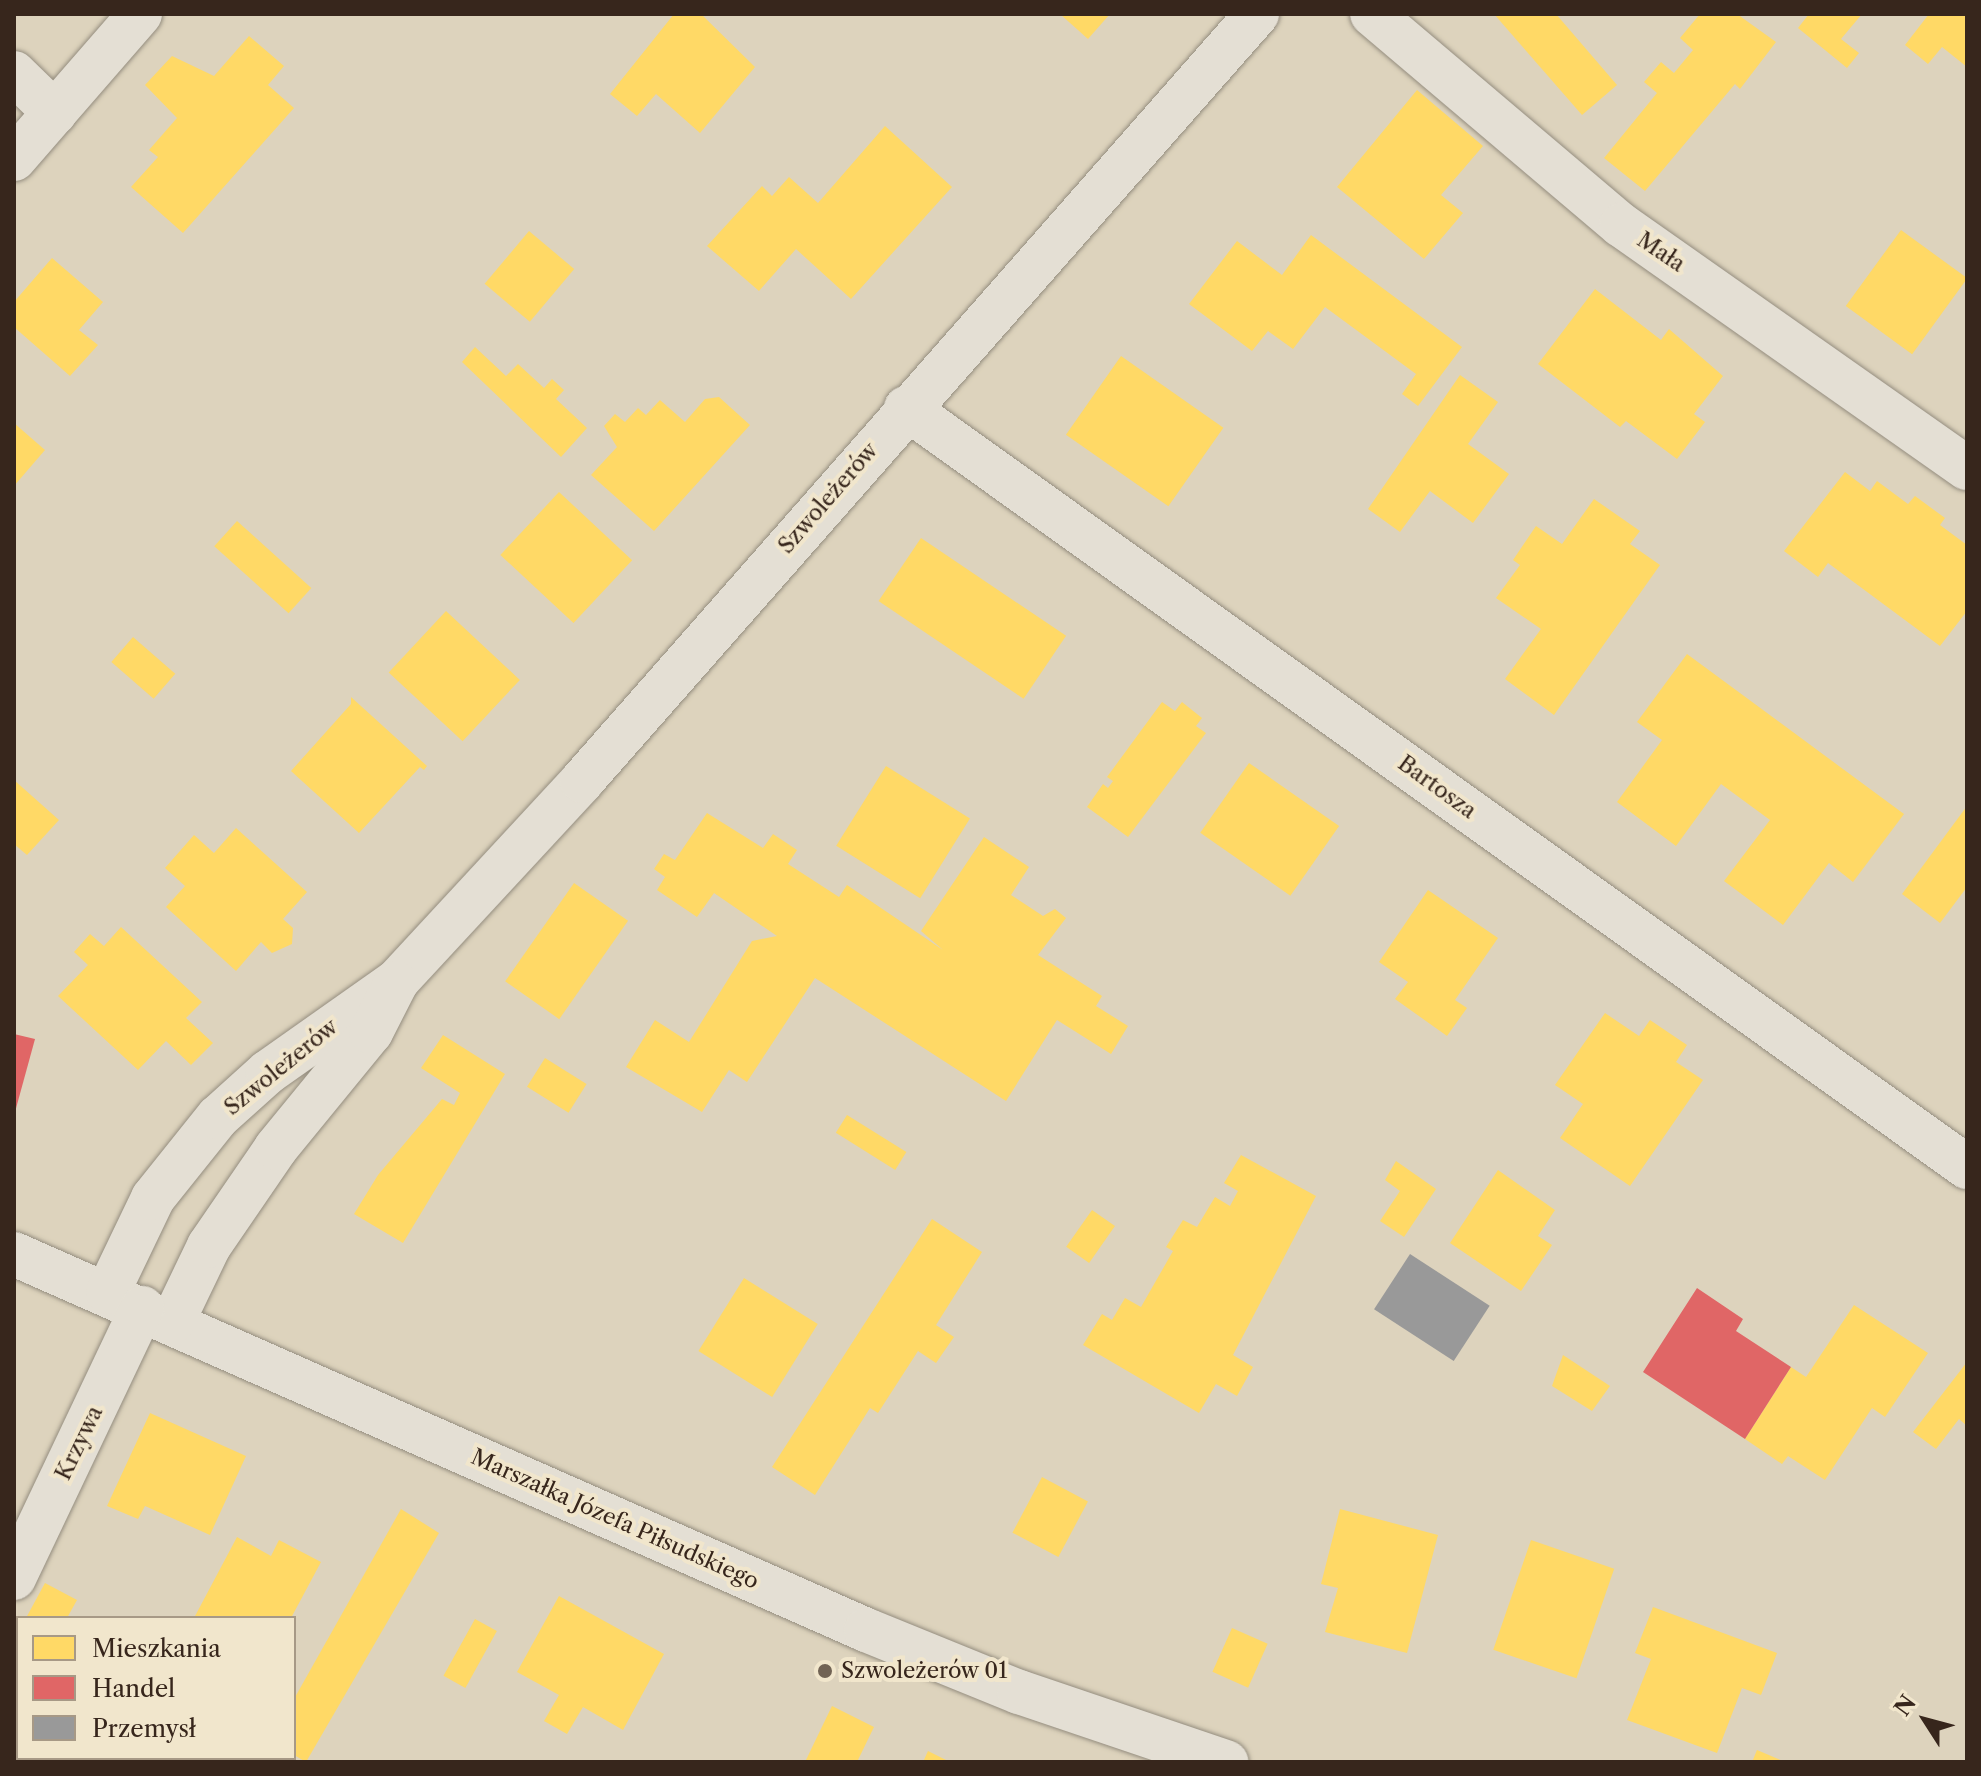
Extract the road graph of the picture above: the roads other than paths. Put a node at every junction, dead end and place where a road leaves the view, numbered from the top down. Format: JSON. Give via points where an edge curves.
{"nodes":[{"id":1,"x":140,"y":14,"type":"edge"},
{"id":2,"x":1257,"y":14,"type":"edge"},
{"id":3,"x":1372,"y":14,"type":"edge"},
{"id":4,"x":14,"y":73,"type":"edge"},
{"id":5,"x":55,"y":113,"type":"junction"},
{"id":6,"x":14,"y":159,"type":"edge"},
{"id":7,"x":906,"y":408,"type":"junction"},
{"id":8,"x":1967,"y":468,"type":"edge"},
{"id":9,"x":397,"y":981,"type":"junction"},
{"id":10,"x":1967,"y":1167,"type":"edge"},
{"id":11,"x":14,"y":1254,"type":"edge"},
{"id":12,"x":141,"y":1307,"type":"junction"},
{"id":13,"x":14,"y":1578,"type":"edge"},
{"id":14,"x":1226,"y":1762,"type":"edge"}],
"edges":[{"from":1,"to":5,"type":"street"},
{"from":2,"to":7,"type":"street","name":"Szwoleżerów"},
{"from":3,"to":8,"type":"street","name":"Mała","via":[[1621,225]]},
{"from":4,"to":5,"type":"street"},
{"from":5,"to":6,"type":"street"},
{"from":7,"to":9,"type":"street","name":"Szwoleżerów","via":[[582,781]]},
{"from":7,"to":10,"type":"street","name":"Bartosza"},
{"from":9,"to":12,"type":"street","name":"Szwoleżerów","via":[[371,1032],[276,1148],[209,1246]]},
{"from":9,"to":12,"type":"street","name":"Szwoleżerów","via":[[268,1072],[218,1117],[153,1198]]},
{"from":11,"to":12,"type":"street","name":"Marszałka Józefa Piłsudskiego"},
{"from":12,"to":13,"type":"street","name":"Krzywa"},
{"from":12,"to":14,"type":"street","name":"Marszałka Józefa Piłsudskiego","via":[[866,1630],[1019,1692]]}]}
